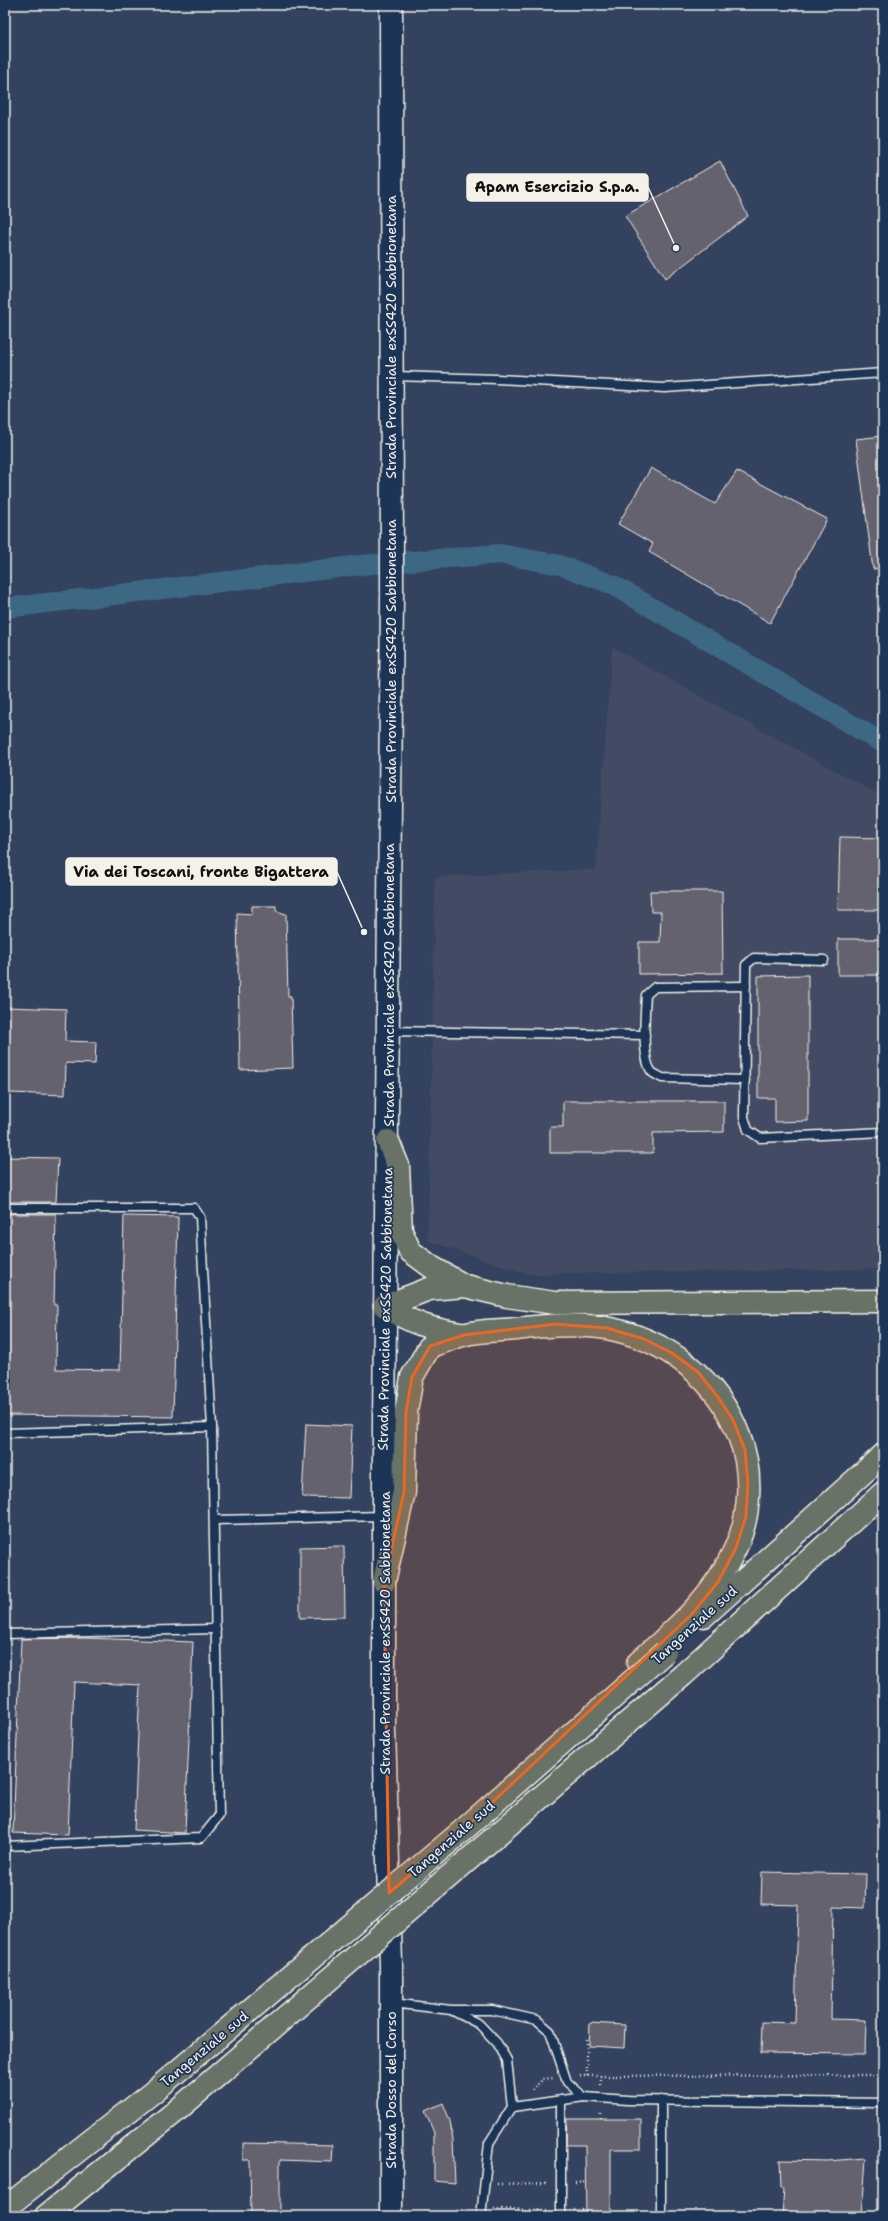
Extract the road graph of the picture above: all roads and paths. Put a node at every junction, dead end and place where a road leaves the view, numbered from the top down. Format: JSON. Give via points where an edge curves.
{"nodes":[{"id":1,"x":391,"y":5,"type":"edge"},
{"id":2,"x":883,"y":373,"type":"edge"},
{"id":3,"x":391,"y":376,"type":"junction"},
{"id":4,"x":824,"y":960,"type":"dead end"},
{"id":5,"x":746,"y":986,"type":"junction"},
{"id":6,"x":388,"y":1031,"type":"junction"},
{"id":7,"x":646,"y":1035,"type":"junction"},
{"id":8,"x":745,"y":1080,"type":"junction"},
{"id":9,"x":883,"y":1132,"type":"edge"},
{"id":10,"x":388,"y":1140,"type":"junction"},
{"id":11,"x":5,"y":1208,"type":"edge"},
{"id":12,"x":465,"y":1286,"type":"junction"},
{"id":13,"x":883,"y":1301,"type":"edge"},
{"id":14,"x":385,"y":1306,"type":"junction"},
{"id":15,"x":464,"y":1334,"type":"junction"},
{"id":16,"x":212,"y":1427,"type":"junction"},
{"id":17,"x":5,"y":1433,"type":"edge"},
{"id":18,"x":883,"y":1455,"type":"edge"},
{"id":19,"x":883,"y":1492,"type":"edge"},
{"id":20,"x":384,"y":1516,"type":"junction"},
{"id":21,"x":214,"y":1520,"type":"junction"},
{"id":22,"x":384,"y":1582,"type":"junction"},
{"id":23,"x":216,"y":1630,"type":"junction"},
{"id":24,"x":5,"y":1634,"type":"edge"},
{"id":25,"x":661,"y":1648,"type":"junction"},
{"id":26,"x":5,"y":1846,"type":"edge"},
{"id":27,"x":391,"y":1964,"type":"joint"},
{"id":28,"x":391,"y":2002,"type":"junction"},
{"id":29,"x":452,"y":2010,"type":"junction"},
{"id":30,"x":589,"y":2038,"type":"dead end"},
{"id":31,"x":587,"y":2076,"type":"dead end"},
{"id":32,"x":584,"y":2097,"type":"junction"},
{"id":33,"x":561,"y":2100,"type":"junction"},
{"id":34,"x":661,"y":2100,"type":"junction"},
{"id":35,"x":883,"y":2103,"type":"edge"},
{"id":36,"x":512,"y":2107,"type":"junction"},
{"id":37,"x":175,"y":2112,"type":"junction"},
{"id":38,"x":586,"y":2181,"type":"dead end"},
{"id":39,"x":561,"y":2183,"type":"junction"},
{"id":40,"x":484,"y":2185,"type":"junction"},
{"id":41,"x":5,"y":2208,"type":"edge"},
{"id":42,"x":586,"y":2210,"type":"dead end"},
{"id":43,"x":481,"y":2213,"type":"edge"},
{"id":44,"x":561,"y":2213,"type":"edge"},
{"id":45,"x":46,"y":2216,"type":"edge"},
{"id":46,"x":60,"y":2216,"type":"edge"},
{"id":47,"x":391,"y":2216,"type":"edge"},
{"id":48,"x":661,"y":2216,"type":"edge"}],
"edges":[{"from":1,"to":3,"type":"main road","name":"Strada Provinciale exSS420 Sabbionetana"},
{"from":2,"to":3,"type":"lane","via":[[665,388]]},
{"from":3,"to":6,"type":"main road","name":"Strada Provinciale exSS420 Sabbionetana","via":[[392,596]]},
{"from":4,"to":5,"type":"lane","via":[[754,958],[746,965]]},
{"from":5,"to":7,"type":"lane","via":[[655,986],[646,995]]},
{"from":5,"to":8,"type":"lane"},
{"from":6,"to":7,"type":"lane"},
{"from":6,"to":10,"type":"main road","name":"Strada Provinciale exSS420 Sabbionetana"},
{"from":7,"to":8,"type":"lane","via":[[646,1060],[652,1071],[662,1078]]},
{"from":8,"to":9,"type":"lane","via":[[744,1117],[748,1130],[760,1138]]},
{"from":10,"to":12,"type":"highway","via":[[398,1166],[400,1231],[410,1251]]},
{"from":10,"to":14,"type":"main road","name":"Strada Provinciale exSS420 Sabbionetana"},
{"from":11,"to":16,"type":"lane","via":[[194,1208],[200,1217]]},
{"from":12,"to":13,"type":"highway","via":[[507,1296],[555,1303]]},
{"from":12,"to":14,"type":"highway","via":[[429,1289]]},
{"from":14,"to":15,"type":"highway","via":[[406,1320],[431,1330]]},
{"from":14,"to":20,"type":"main road","name":"Strada Provinciale exSS420 Sabbionetana"},
{"from":15,"to":22,"type":"highway","via":[[430,1346],[412,1377],[406,1412],[404,1492]]},
{"from":15,"to":25,"type":"highway","via":[[555,1324],[607,1328],[644,1339],[672,1353],[698,1372],[733,1420],[745,1450],[748,1484],[746,1516],[736,1548],[718,1582]]},
{"from":16,"to":17,"type":"lane"},
{"from":16,"to":21,"type":"lane"},
{"from":18,"to":25,"type":"highway","name":"Tangenziale sud"},
{"from":19,"to":37,"type":"highway","name":"Tangenziale sud","bridge":true,"via":[[683,1675]]},
{"from":20,"to":21,"type":"lane"},
{"from":20,"to":22,"type":"main road","name":"Strada Provinciale exSS420 Sabbionetana"},
{"from":21,"to":23,"type":"lane"},
{"from":22,"to":27,"type":"main road","name":"Strada Provinciale exSS420 Sabbionetana","via":[[384,1728]]},
{"from":23,"to":24,"type":"lane"},
{"from":23,"to":26,"type":"lane","via":[[219,1816],[201,1838]]},
{"from":25,"to":41,"type":"highway","name":"Tangenziale sud","bridge":true,"via":[[461,1832],[153,2092]]},
{"from":27,"to":28,"type":"main road","name":"Strada Dosso del Corso"},
{"from":28,"to":29,"type":"lane"},
{"from":28,"to":47,"type":"main road","name":"Strada Dosso del Corso"},
{"from":29,"to":32,"type":"lane","via":[[492,2010],[537,2020],[550,2031],[567,2082]]},
{"from":29,"to":36,"type":"lane","via":[[479,2024],[497,2043],[507,2060]]},
{"from":30,"to":31,"type":"path"},
{"from":32,"to":33,"type":"lane"},
{"from":32,"to":34,"type":"lane"},
{"from":33,"to":36,"type":"lane"},
{"from":33,"to":39,"type":"lane"},
{"from":34,"to":35,"type":"lane"},
{"from":34,"to":48,"type":"lane"},
{"from":36,"to":40,"type":"lane","via":[[489,2143]]},
{"from":37,"to":45,"type":"highway","name":"Tangenziale sud"},
{"from":37,"to":46,"type":"highway"},
{"from":38,"to":39,"type":"path"},
{"from":39,"to":40,"type":"path"},
{"from":39,"to":44,"type":"lane"},
{"from":40,"to":43,"type":"lane"},
{"from":42,"to":44,"type":"path"},
{"from":43,"to":44,"type":"path"}]}
